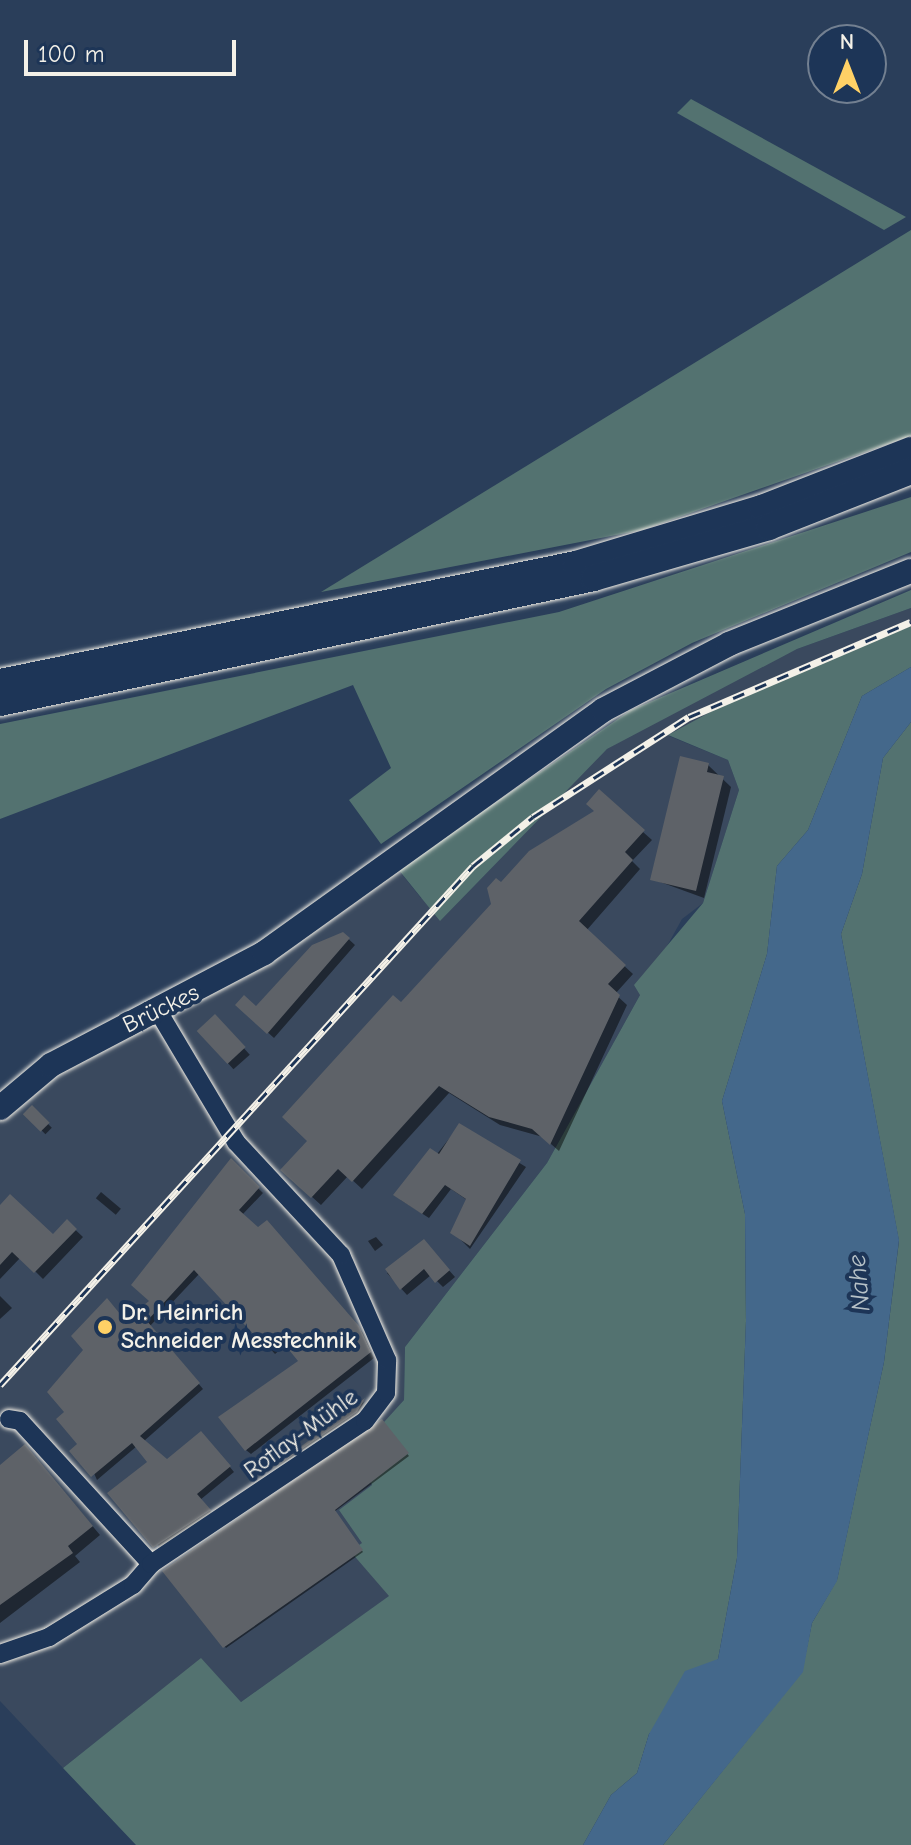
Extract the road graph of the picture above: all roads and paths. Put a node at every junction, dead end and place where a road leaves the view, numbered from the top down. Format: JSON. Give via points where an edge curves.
{"nodes":[{"id":1,"x":911,"y":450,"type":"edge"},
{"id":2,"x":911,"y":471,"type":"edge"},
{"id":3,"x":911,"y":571,"type":"edge"},
{"id":4,"x":0,"y":682,"type":"edge"},
{"id":5,"x":0,"y":703,"type":"edge"},
{"id":6,"x":158,"y":1011,"type":"junction"},
{"id":7,"x":0,"y":1108,"type":"edge"},
{"id":8,"x":9,"y":1419,"type":"dead end"},
{"id":9,"x":151,"y":1564,"type":"junction"},
{"id":10,"x":0,"y":1654,"type":"edge"}],
"edges":[{"from":1,"to":4,"type":"highway","via":[[762,508],[576,564]]},
{"from":2,"to":5,"type":"highway","via":[[769,527],[594,578]]},
{"from":3,"to":6,"type":"main road","name":"Brückes","via":[[729,644],[603,710],[323,911]]},
{"from":6,"to":7,"type":"main road","name":"Brückes","via":[[51,1065]]},
{"from":6,"to":9,"type":"street","name":"Rotlay-Mühle","via":[[236,1142],[341,1255],[387,1376],[386,1393],[365,1421]]},
{"from":8,"to":9,"type":"street","via":[[20,1421]]},
{"from":9,"to":10,"type":"street","name":"Rotlay-Mühle","via":[[133,1585],[22,1651]]}]}
